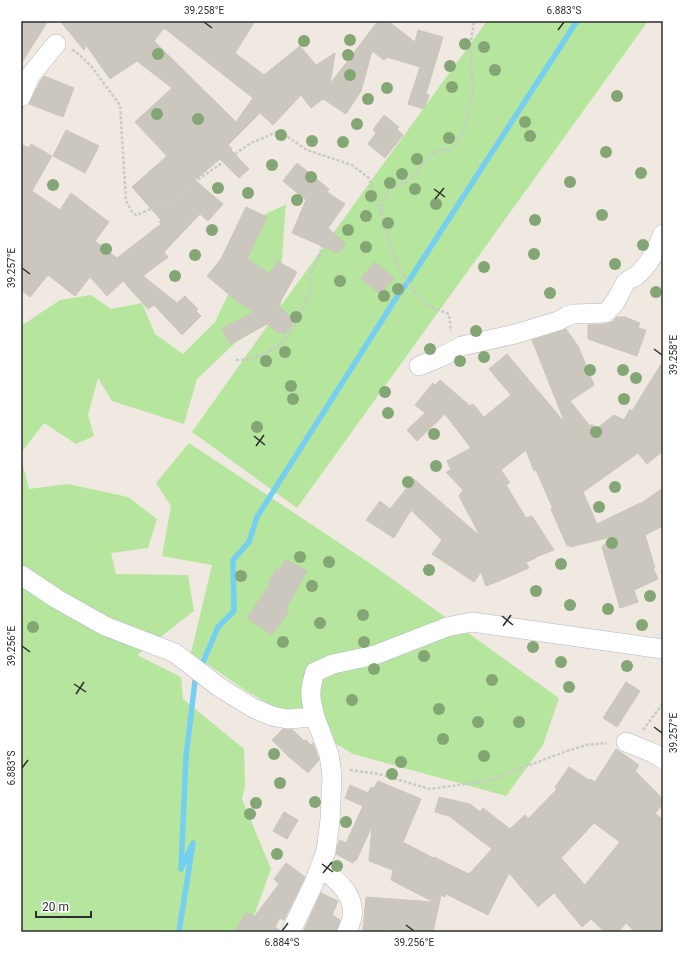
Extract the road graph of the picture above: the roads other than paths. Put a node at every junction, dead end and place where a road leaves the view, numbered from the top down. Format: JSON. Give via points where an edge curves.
{"nodes":[{"id":1,"x":56,"y":44,"type":"road end"},
{"id":2,"x":21,"y":98,"type":"edge"},
{"id":3,"x":663,"y":234,"type":"edge"},
{"id":4,"x":658,"y":260,"type":"edge"},
{"id":5,"x":419,"y":366,"type":"dead end"},
{"id":6,"x":21,"y":575,"type":"edge"},
{"id":7,"x":663,"y":649,"type":"edge"},
{"id":8,"x":315,"y":717,"type":"junction"},
{"id":9,"x":626,"y":742,"type":"road end"},
{"id":10,"x":663,"y":759,"type":"edge"},
{"id":11,"x":320,"y":866,"type":"junction"},
{"id":12,"x":293,"y":932,"type":"edge"},
{"id":13,"x":347,"y":932,"type":"edge"}],
"edges":[{"from":1,"to":2,"type":"street","via":[[30,76]]},
{"from":3,"to":4,"type":"street"},
{"from":4,"to":5,"type":"street","via":[[647,264],[636,276],[627,281],[617,300],[605,313],[574,314],[515,334],[462,346]]},
{"from":6,"to":8,"type":"street","via":[[105,626],[175,653],[219,687],[253,708],[288,719]]},
{"from":7,"to":8,"type":"street","via":[[472,622],[447,627],[375,655],[333,664],[315,672],[310,699]]},
{"from":8,"to":11,"type":"street","via":[[329,754],[332,776],[326,851]]},
{"from":9,"to":10,"type":"street","via":[[653,752]]},
{"from":11,"to":12,"type":"street"},
{"from":11,"to":13,"type":"street","via":[[347,892],[352,905],[352,917]]}]}
